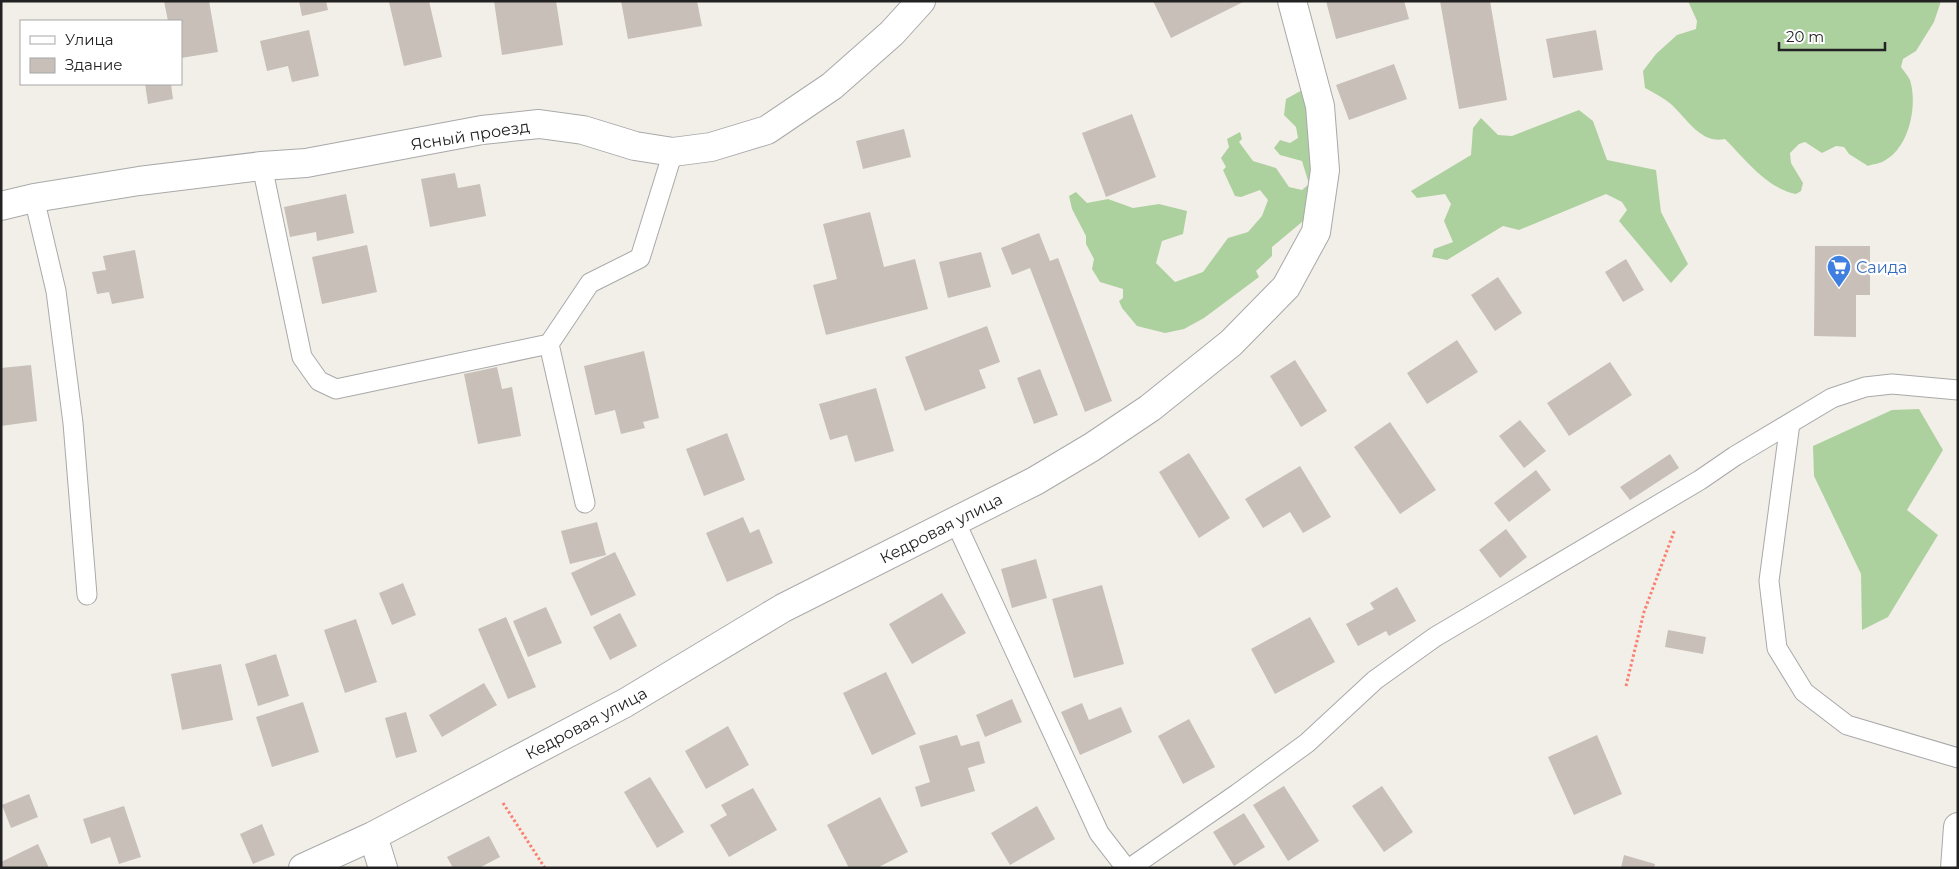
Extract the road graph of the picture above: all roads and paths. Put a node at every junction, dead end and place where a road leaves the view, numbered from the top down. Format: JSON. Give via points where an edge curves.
{"nodes":[{"id":1,"x":921,"y":1,"type":"edge"},
{"id":2,"x":1292,"y":1,"type":"edge"},
{"id":3,"x":673,"y":152,"type":"junction"},
{"id":4,"x":262,"y":166,"type":"junction"},
{"id":5,"x":34,"y":198,"type":"junction"},
{"id":6,"x":1,"y":206,"type":"edge"},
{"id":7,"x":549,"y":344,"type":"junction"},
{"id":8,"x":1958,"y":390,"type":"edge"},
{"id":9,"x":1790,"y":423,"type":"junction"},
{"id":10,"x":1700,"y":480,"type":"junction"},
{"id":11,"x":585,"y":503,"type":"dead end"},
{"id":12,"x":955,"y":521,"type":"junction"},
{"id":13,"x":87,"y":595,"type":"dead end"},
{"id":14,"x":1626,"y":686,"type":"dead end"},
{"id":15,"x":1958,"y":758,"type":"edge"},
{"id":16,"x":486,"y":777,"type":"junction"},
{"id":17,"x":1958,"y":827,"type":"edge"},
{"id":18,"x":373,"y":836,"type":"junction"},
{"id":19,"x":303,"y":868,"type":"edge"},
{"id":20,"x":383,"y":868,"type":"edge"},
{"id":21,"x":545,"y":868,"type":"edge"},
{"id":22,"x":1126,"y":868,"type":"edge"},
{"id":23,"x":1130,"y":868,"type":"edge"},
{"id":24,"x":1955,"y":868,"type":"edge"}],
"edges":[{"from":1,"to":3,"type":"street","name":"Ясный проезд","via":[[892,33],[832,86],[767,130],[711,146]]},
{"from":2,"to":12,"type":"street","name":"Кедровая улица","via":[[1320,106],[1325,170],[1316,232],[1286,287],[1231,343],[1150,408],[1035,481]]},
{"from":3,"to":4,"type":"street","name":"Ясный проезд","via":[[635,146],[583,130],[539,124],[482,130],[306,163]]},
{"from":3,"to":7,"type":"lane","via":[[640,258],[590,283]]},
{"from":4,"to":5,"type":"street","name":"Ясный проезд"},
{"from":4,"to":7,"type":"lane","via":[[302,357],[319,381],[336,389]]},
{"from":5,"to":6,"type":"street","name":"Ясный проезд"},
{"from":5,"to":13,"type":"lane","via":[[56,291],[73,423]]},
{"from":7,"to":11,"type":"lane"},
{"from":8,"to":9,"type":"lane","via":[[1892,384],[1865,387],[1832,398]]},
{"from":9,"to":10,"type":"lane"},
{"from":9,"to":15,"type":"lane","via":[[1769,581],[1777,648],[1804,692],[1847,725]]},
{"from":10,"to":14,"type":"path","via":[[1670,538],[1644,612]]},
{"from":10,"to":23,"type":"lane","via":[[1436,637],[1375,680],[1307,743]]},
{"from":12,"to":16,"type":"street","name":"Кедровая улица","via":[[783,608],[625,703]]},
{"from":12,"to":22,"type":"lane","via":[[1099,833]]},
{"from":16,"to":18,"type":"street","name":"Кедровая улица"},
{"from":16,"to":21,"type":"path"},
{"from":17,"to":24,"type":"street"},
{"from":18,"to":19,"type":"street","name":"Кедровая улица"},
{"from":18,"to":20,"type":"street"}]}
